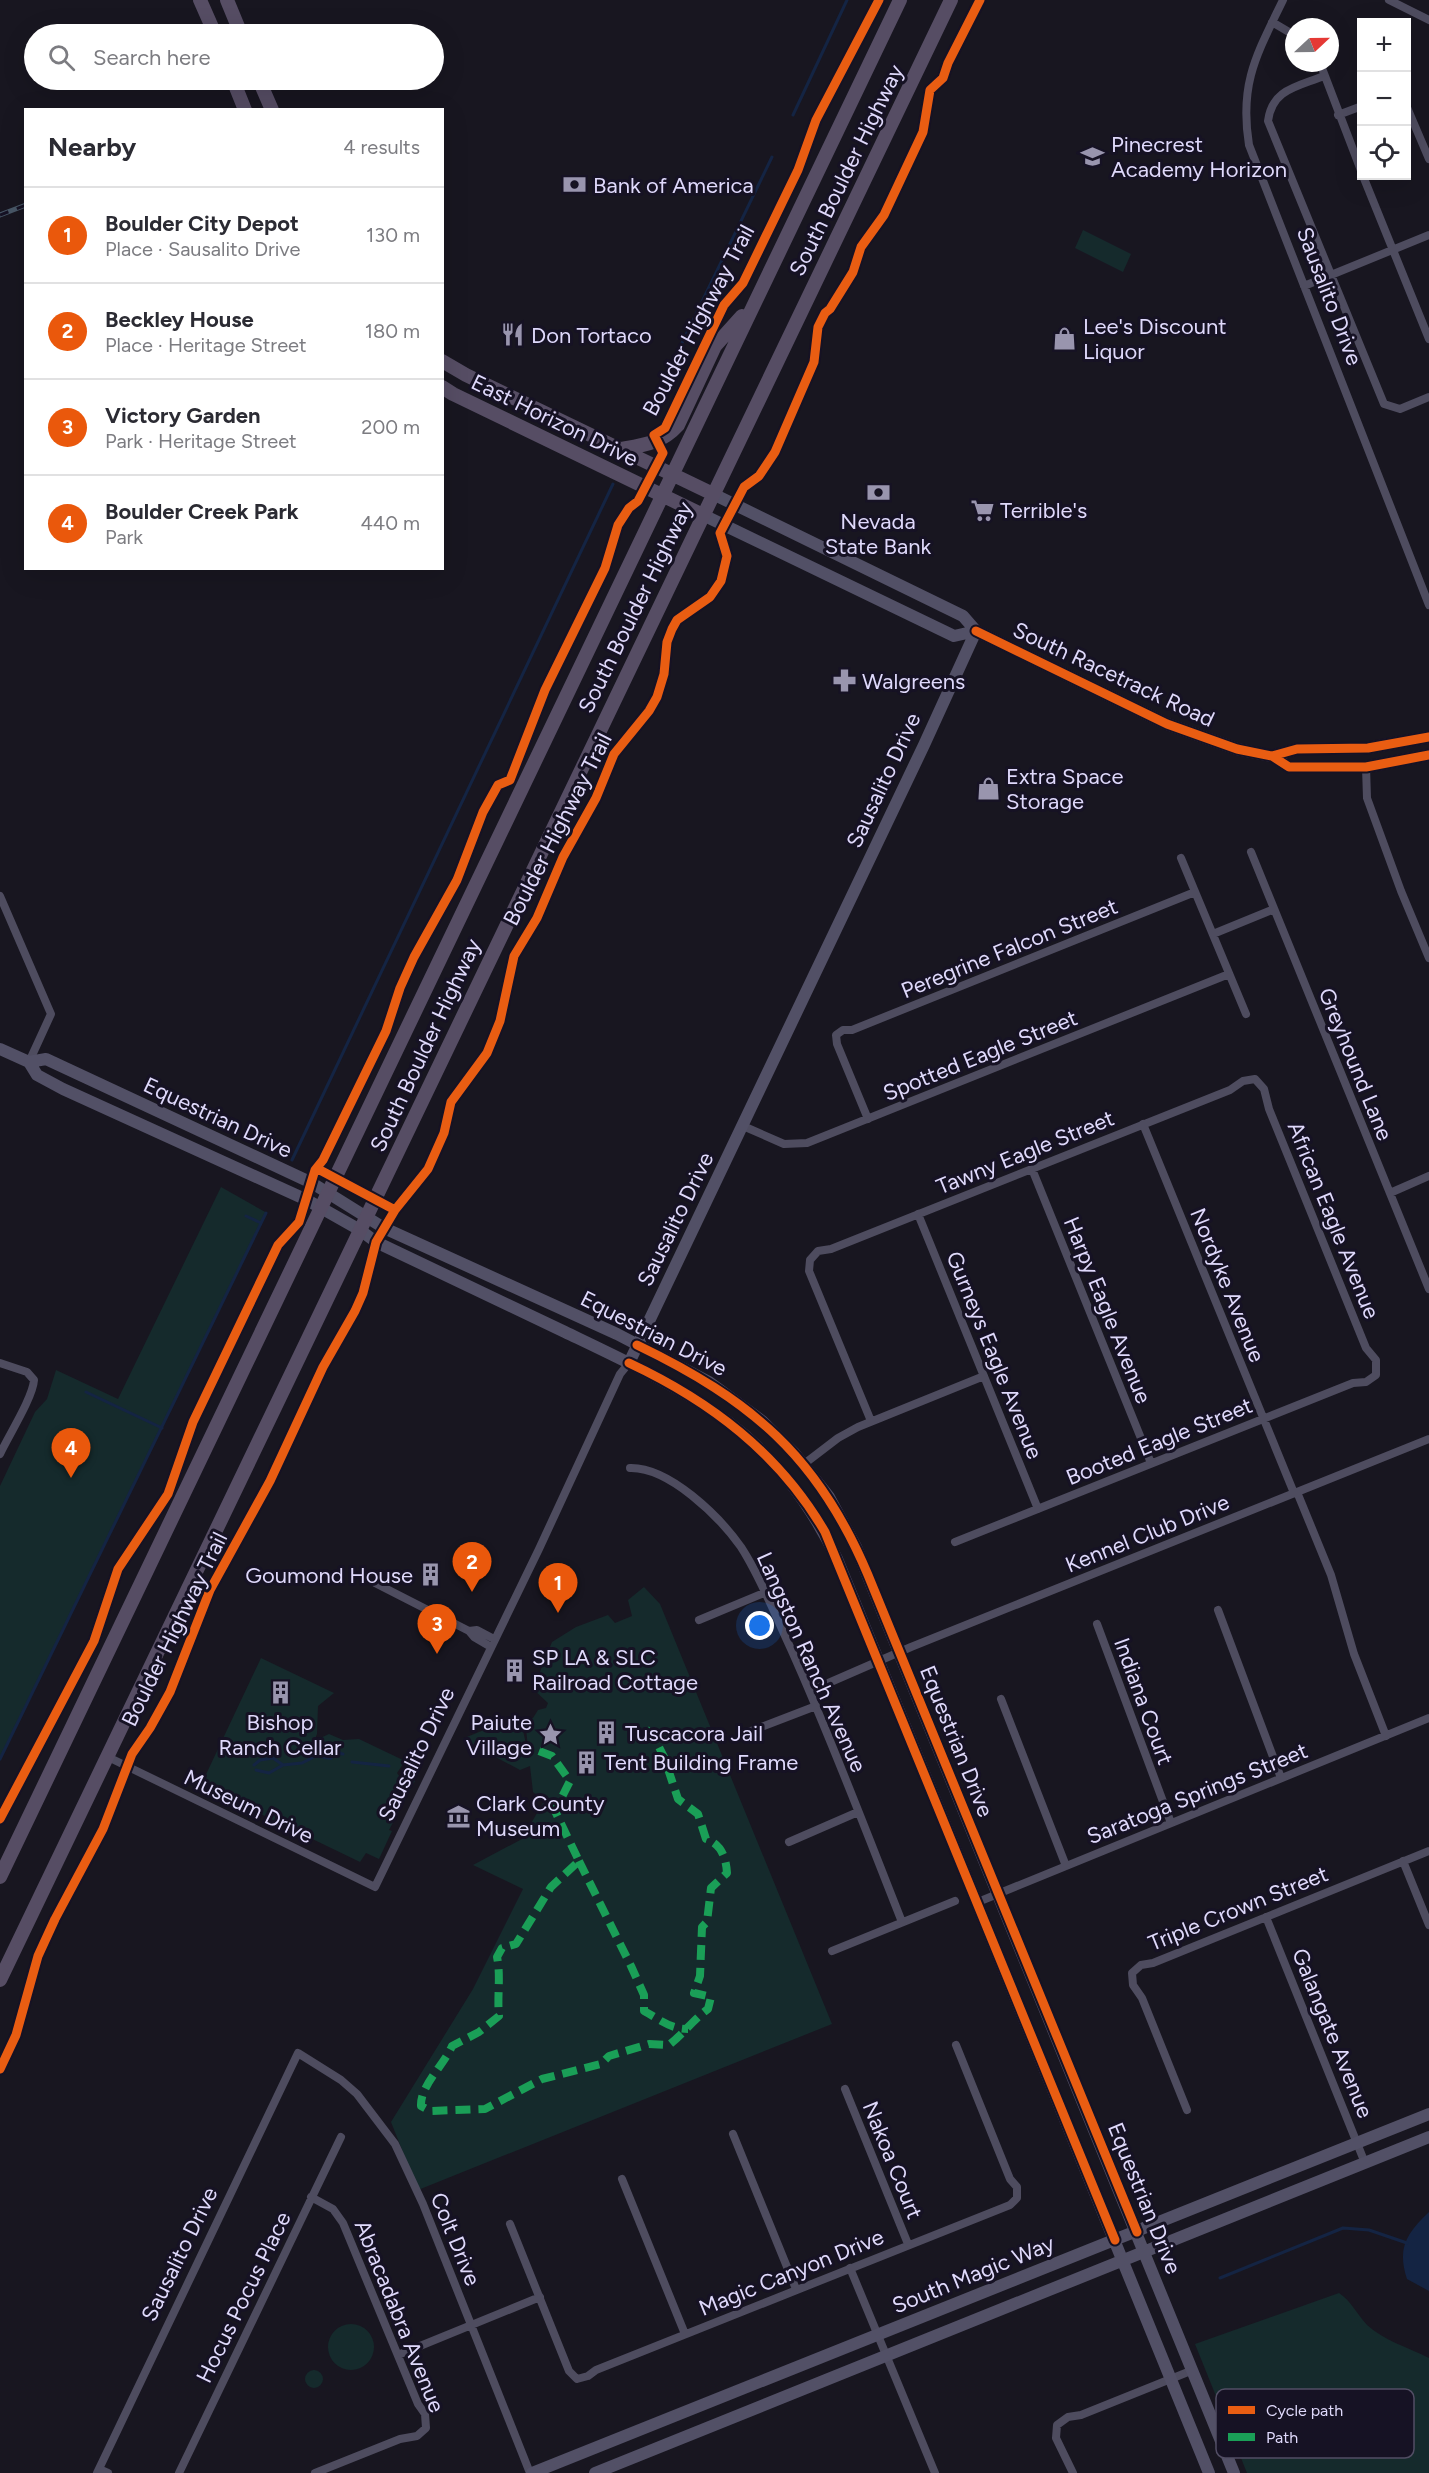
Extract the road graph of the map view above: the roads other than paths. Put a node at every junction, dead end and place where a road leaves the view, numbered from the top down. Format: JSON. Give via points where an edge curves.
{"nodes":[{"id":1,"x":200,"y":0,"type":"edge"},
{"id":2,"x":227,"y":0,"type":"edge"},
{"id":3,"x":900,"y":0,"type":"edge"},
{"id":4,"x":951,"y":0,"type":"edge"},
{"id":5,"x":1283,"y":0,"type":"edge"},
{"id":6,"x":1389,"y":0,"type":"edge"},
{"id":7,"x":1429,"y":20,"type":"edge"},
{"id":8,"x":1272,"y":22,"type":"junction"},
{"id":9,"x":211,"y":24,"type":"edge"},
{"id":10,"x":237,"y":24,"type":"edge"},
{"id":11,"x":1285,"y":30,"type":"edge"},
{"id":12,"x":1323,"y":72,"type":"edge"},
{"id":13,"x":1324,"y":76,"type":"junction"},
{"id":14,"x":236,"y":90,"type":"edge"},
{"id":15,"x":264,"y":90,"type":"edge"},
{"id":16,"x":243,"y":108,"type":"edge"},
{"id":17,"x":271,"y":108,"type":"edge"},
{"id":18,"x":1357,"y":108,"type":"edge"},
{"id":19,"x":1411,"y":115,"type":"edge"},
{"id":20,"x":1338,"y":116,"type":"junction"},
{"id":21,"x":1429,"y":159,"type":"edge"},
{"id":22,"x":1357,"y":162,"type":"edge"},
{"id":23,"x":1364,"y":180,"type":"edge"},
{"id":24,"x":1429,"y":235,"type":"edge"},
{"id":25,"x":1393,"y":249,"type":"junction"},
{"id":26,"x":1330,"y":275,"type":"junction"},
{"id":27,"x":1304,"y":285,"type":"junction"},
{"id":28,"x":753,"y":303,"type":"junction"},
{"id":29,"x":1429,"y":339,"type":"edge"},
{"id":30,"x":444,"y":361,"type":"edge"},
{"id":31,"x":444,"y":388,"type":"edge"},
{"id":32,"x":1429,"y":397,"type":"edge"},
{"id":33,"x":621,"y":449,"type":"junction"},
{"id":34,"x":672,"y":473,"type":"junction"},
{"id":35,"x":693,"y":484,"type":"joint"},
{"id":36,"x":713,"y":494,"type":"junction"},
{"id":37,"x":662,"y":495,"type":"junction"},
{"id":38,"x":683,"y":505,"type":"joint"},
{"id":39,"x":703,"y":515,"type":"junction"},
{"id":40,"x":1429,"y":605,"type":"edge"},
{"id":41,"x":976,"y":631,"type":"junction"},
{"id":42,"x":1429,"y":737,"type":"edge"},
{"id":43,"x":1429,"y":755,"type":"edge"},
{"id":44,"x":1272,"y":756,"type":"junction"},
{"id":45,"x":1366,"y":767,"type":"junction"},
{"id":46,"x":1251,"y":852,"type":"dead end"},
{"id":47,"x":1181,"y":858,"type":"dead end"},
{"id":48,"x":1195,"y":892,"type":"junction"},
{"id":49,"x":0,"y":896,"type":"edge"},
{"id":50,"x":1274,"y":909,"type":"junction"},
{"id":51,"x":1213,"y":934,"type":"junction"},
{"id":52,"x":1429,"y":958,"type":"edge"},
{"id":53,"x":1229,"y":974,"type":"junction"},
{"id":54,"x":1246,"y":1014,"type":"dead end"},
{"id":55,"x":0,"y":1049,"type":"edge"},
{"id":56,"x":29,"y":1062,"type":"junction"},
{"id":57,"x":1255,"y":1079,"type":"joint"},
{"id":58,"x":868,"y":1119,"type":"junction"},
{"id":59,"x":1143,"y":1124,"type":"junction"},
{"id":60,"x":743,"y":1125,"type":"junction"},
{"id":61,"x":1032,"y":1169,"type":"junction"},
{"id":62,"x":1429,"y":1176,"type":"edge"},
{"id":63,"x":330,"y":1193,"type":"junction"},
{"id":64,"x":1390,"y":1193,"type":"junction"},
{"id":65,"x":323,"y":1208,"type":"junction"},
{"id":66,"x":918,"y":1214,"type":"junction"},
{"id":67,"x":367,"y":1216,"type":"junction"},
{"id":68,"x":360,"y":1230,"type":"junction"},
{"id":69,"x":1429,"y":1289,"type":"edge"},
{"id":70,"x":637,"y":1345,"type":"junction"},
{"id":71,"x":628,"y":1362,"type":"junction"},
{"id":72,"x":0,"y":1363,"type":"edge"},
{"id":73,"x":1376,"y":1375,"type":"joint"},
{"id":74,"x":984,"y":1376,"type":"junction"},
{"id":75,"x":1263,"y":1419,"type":"junction"},
{"id":76,"x":871,"y":1421,"type":"junction"},
{"id":77,"x":1429,"y":1438,"type":"edge"},
{"id":78,"x":0,"y":1454,"type":"edge"},
{"id":79,"x":1151,"y":1463,"type":"junction"},
{"id":80,"x":804,"y":1464,"type":"junction"},
{"id":81,"x":630,"y":1468,"type":"dead end"},
{"id":82,"x":1296,"y":1492,"type":"junction"},
{"id":83,"x":1038,"y":1509,"type":"junction"},
{"id":84,"x":956,"y":1542,"type":"dead end"},
{"id":85,"x":375,"y":1583,"type":"dead end"},
{"id":86,"x":765,"y":1593,"type":"junction"},
{"id":87,"x":1218,"y":1610,"type":"dead end"},
{"id":88,"x":699,"y":1620,"type":"dead end"},
{"id":89,"x":1097,"y":1624,"type":"dead end"},
{"id":90,"x":493,"y":1643,"type":"junction"},
{"id":91,"x":900,"y":1652,"type":"junction"},
{"id":92,"x":879,"y":1661,"type":"junction"},
{"id":93,"x":810,"y":1690,"type":"junction"},
{"id":94,"x":1001,"y":1699,"type":"dead end"},
{"id":95,"x":816,"y":1706,"type":"junction"},
{"id":96,"x":1429,"y":1718,"type":"edge"},
{"id":97,"x":743,"y":1734,"type":"dead end"},
{"id":98,"x":1386,"y":1736,"type":"junction"},
{"id":99,"x":108,"y":1757,"type":"junction"},
{"id":100,"x":1281,"y":1778,"type":"junction"},
{"id":101,"x":858,"y":1812,"type":"junction"},
{"id":102,"x":1171,"y":1823,"type":"junction"},
{"id":103,"x":789,"y":1842,"type":"dead end"},
{"id":104,"x":1429,"y":1851,"type":"edge"},
{"id":105,"x":1403,"y":1861,"type":"junction"},
{"id":106,"x":1066,"y":1866,"type":"junction"},
{"id":107,"x":0,"y":1877,"type":"edge"},
{"id":108,"x":375,"y":1887,"type":"joint"},
{"id":109,"x":998,"y":1894,"type":"junction"},
{"id":110,"x":955,"y":1901,"type":"dead end"},
{"id":111,"x":978,"y":1902,"type":"junction"},
{"id":112,"x":1266,"y":1917,"type":"junction"},
{"id":113,"x":902,"y":1922,"type":"junction"},
{"id":114,"x":1429,"y":1924,"type":"edge"},
{"id":115,"x":832,"y":1951,"type":"dead end"},
{"id":116,"x":0,"y":1980,"type":"edge"},
{"id":117,"x":956,"y":2045,"type":"dead end"},
{"id":118,"x":298,"y":2054,"type":"joint"},
{"id":119,"x":845,"y":2089,"type":"dead end"},
{"id":120,"x":1187,"y":2110,"type":"dead end"},
{"id":121,"x":1429,"y":2114,"type":"edge"},
{"id":122,"x":733,"y":2134,"type":"dead end"},
{"id":123,"x":341,"y":2137,"type":"dead end"},
{"id":124,"x":1429,"y":2137,"type":"edge"},
{"id":125,"x":1357,"y":2143,"type":"junction"},
{"id":126,"x":1365,"y":2163,"type":"junction"},
{"id":127,"x":622,"y":2180,"type":"dead end"},
{"id":128,"x":311,"y":2197,"type":"junction"},
{"id":129,"x":510,"y":2224,"type":"dead end"},
{"id":130,"x":1137,"y":2232,"type":"junction"},
{"id":131,"x":1115,"y":2241,"type":"junction"},
{"id":132,"x":908,"y":2244,"type":"junction"},
{"id":133,"x":1144,"y":2252,"type":"junction"},
{"id":134,"x":1123,"y":2261,"type":"junction"},
{"id":135,"x":850,"y":2268,"type":"junction"},
{"id":136,"x":796,"y":2289,"type":"junction"},
{"id":137,"x":540,"y":2297,"type":"junction"},
{"id":138,"x":471,"y":2325,"type":"junction"},
{"id":139,"x":685,"y":2334,"type":"junction"},
{"id":140,"x":877,"y":2334,"type":"junction"},
{"id":141,"x":398,"y":2355,"type":"junction"},
{"id":142,"x":886,"y":2356,"type":"junction"},
{"id":143,"x":1192,"y":2370,"type":"junction"},
{"id":144,"x":1170,"y":2379,"type":"junction"},
{"id":145,"x":1216,"y":2429,"type":"edge"},
{"id":146,"x":1228,"y":2458,"type":"edge"},
{"id":147,"x":98,"y":2471,"type":"edge"},
{"id":148,"x":108,"y":2473,"type":"edge"},
{"id":149,"x":179,"y":2473,"type":"edge"},
{"id":150,"x":315,"y":2473,"type":"edge"},
{"id":151,"x":531,"y":2473,"type":"edge"},
{"id":152,"x":595,"y":2473,"type":"edge"},
{"id":153,"x":933,"y":2473,"type":"edge"},
{"id":154,"x":1073,"y":2473,"type":"edge"},
{"id":155,"x":1209,"y":2473,"type":"edge"},
{"id":156,"x":1234,"y":2473,"type":"edge"}],
"edges":[{"from":1,"to":9,"type":"main road"},
{"from":2,"to":10,"type":"main road"},
{"from":3,"to":28,"type":"main road","name":"South Boulder Highway"},
{"from":4,"to":36,"type":"main road","name":"South Boulder Highway"},
{"from":5,"to":8,"type":"street","name":"Sausalito Drive"},
{"from":6,"to":7,"type":"street"},
{"from":8,"to":11,"type":"street"},
{"from":8,"to":27,"type":"street","name":"Sausalito Drive","via":[[1248,79],[1246,124],[1254,161]]},
{"from":12,"to":13,"type":"street"},
{"from":13,"to":20,"type":"street"},
{"from":13,"to":26,"type":"street","via":[[1278,95],[1270,106],[1268,121]]},
{"from":14,"to":16,"type":"main road"},
{"from":15,"to":17,"type":"main road"},
{"from":18,"to":20,"type":"street"},
{"from":19,"to":21,"type":"street"},
{"from":20,"to":22,"type":"street"},
{"from":23,"to":25,"type":"street"},
{"from":24,"to":25,"type":"street"},
{"from":25,"to":26,"type":"street"},
{"from":25,"to":29,"type":"street"},
{"from":26,"to":27,"type":"street"},
{"from":26,"to":32,"type":"street","via":[[1384,404],[1400,409]]},
{"from":27,"to":40,"type":"street","name":"Sausalito Drive"},
{"from":28,"to":33,"type":"main road","via":[[716,346],[678,425],[656,442]]},
{"from":28,"to":34,"type":"main road","name":"South Boulder Highway"},
{"from":30,"to":33,"type":"main road","name":"East Horizon Drive"},
{"from":31,"to":37,"type":"main road","name":"East Horizon Drive"},
{"from":33,"to":34,"type":"main road","name":"East Horizon Drive"},
{"from":34,"to":35,"type":"main road","name":"East Horizon Drive"},
{"from":34,"to":37,"type":"main road","name":"South Boulder Highway"},
{"from":35,"to":36,"type":"main road","name":"South Racetrack Road"},
{"from":36,"to":39,"type":"main road","name":"South Boulder Highway"},
{"from":36,"to":41,"type":"street","name":"South Racetrack Road","via":[[963,616]]},
{"from":37,"to":38,"type":"main road","name":"East Horizon Drive"},
{"from":37,"to":63,"type":"main road","name":"South Boulder Highway"},
{"from":38,"to":39,"type":"main road","name":"South Racetrack Road"},
{"from":39,"to":41,"type":"street","name":"South Racetrack Road","via":[[954,636]]},
{"from":39,"to":67,"type":"main road","name":"South Boulder Highway"},
{"from":41,"to":44,"type":"street","name":"South Racetrack Road","via":[[1167,724],[1227,746]]},
{"from":41,"to":60,"type":"street","name":"Sausalito Drive"},
{"from":42,"to":44,"type":"street","name":"South Racetrack Road","via":[[1368,748],[1297,749]]},
{"from":43,"to":45,"type":"street","name":"South Racetrack Road"},
{"from":44,"to":45,"type":"street","name":"South Racetrack Road","via":[[1289,767]]},
{"from":45,"to":52,"type":"street","via":[[1367,798]]},
{"from":46,"to":50,"type":"street","name":"Greyhound Lane"},
{"from":47,"to":48,"type":"street"},
{"from":48,"to":51,"type":"street"},
{"from":48,"to":58,"type":"street","name":"Peregrine Falcon Street","via":[[852,1030],[843,1030],[836,1035],[837,1044]]},
{"from":49,"to":56,"type":"street","via":[[51,1014]]},
{"from":50,"to":51,"type":"street"},
{"from":50,"to":64,"type":"street","name":"Greyhound Lane"},
{"from":51,"to":53,"type":"street"},
{"from":53,"to":54,"type":"street"},
{"from":53,"to":58,"type":"street","name":"Spotted Eagle Street"},
{"from":55,"to":56,"type":"street","name":"Equestrian Drive"},
{"from":56,"to":63,"type":"street","name":"Equestrian Drive","via":[[46,1059]]},
{"from":56,"to":65,"type":"street","name":"Equestrian Drive","via":[[37,1075],[63,1089]]},
{"from":57,"to":59,"type":"street","name":"Tawny Eagle Street"},
{"from":57,"to":73,"type":"street","name":"African Eagle Avenue","via":[[1264,1089],[1366,1348],[1376,1360]]},
{"from":58,"to":60,"type":"street","name":"Spotted Eagle Street","via":[[796,1145],[774,1141]]},
{"from":59,"to":61,"type":"street","name":"Tawny Eagle Street"},
{"from":59,"to":75,"type":"street","name":"Nordyke Avenue"},
{"from":60,"to":70,"type":"street","name":"Sausalito Drive"},
{"from":61,"to":66,"type":"street","name":"Tawny Eagle Street"},
{"from":61,"to":79,"type":"street","name":"Harpy Eagle Avenue"},
{"from":62,"to":64,"type":"street"},
{"from":63,"to":65,"type":"main road","name":"South Boulder Highway"},
{"from":63,"to":67,"type":"street","name":"Equestrian Drive"},
{"from":64,"to":69,"type":"street","name":"Greyhound Lane"},
{"from":65,"to":68,"type":"street","name":"Equestrian Drive"},
{"from":65,"to":107,"type":"main road","name":"South Boulder Highway"},
{"from":66,"to":74,"type":"street","name":"Gurneys Eagle Avenue"},
{"from":66,"to":76,"type":"street","name":"Tawny Eagle Street","via":[[818,1251],[810,1260],[809,1271]]},
{"from":67,"to":68,"type":"main road","name":"South Boulder Highway"},
{"from":67,"to":70,"type":"street","name":"Equestrian Drive","via":[[384,1228]]},
{"from":68,"to":71,"type":"street","name":"Equestrian Drive","via":[[376,1242]]},
{"from":68,"to":99,"type":"main road","name":"South Boulder Highway"},
{"from":70,"to":71,"type":"street","name":"Sausalito Drive"},
{"from":70,"to":80,"type":"street","name":"Equestrian Drive","via":[[736,1400]]},
{"from":71,"to":90,"type":"street","name":"Sausalito Drive"},
{"from":71,"to":92,"type":"street","name":"Equestrian Drive","via":[[723,1416],[785,1476],[825,1532]]},
{"from":72,"to":78,"type":"street","via":[[27,1372],[34,1380],[33,1392]]},
{"from":73,"to":75,"type":"street","name":"Booted Eagle Street"},
{"from":74,"to":76,"type":"street"},
{"from":74,"to":83,"type":"street","name":"Gurneys Eagle Avenue"},
{"from":75,"to":79,"type":"street","name":"Booted Eagle Street"},
{"from":75,"to":82,"type":"street","name":"Nordyke Avenue"},
{"from":76,"to":80,"type":"street","via":[[838,1438]]},
{"from":77,"to":82,"type":"street","name":"Kennel Club Drive"},
{"from":79,"to":83,"type":"street","name":"Booted Eagle Street"},
{"from":80,"to":91,"type":"street","name":"Equestrian Drive","via":[[829,1497],[852,1539]]},
{"from":81,"to":86,"type":"street","name":"Langston Ranch Avenue","via":[[644,1468],[665,1476],[700,1502],[740,1546]]},
{"from":82,"to":91,"type":"street","name":"Kennel Club Drive"},
{"from":82,"to":98,"type":"street","name":"Nordyke Avenue","via":[[1331,1575],[1354,1654]]},
{"from":83,"to":84,"type":"street","name":"Booted Eagle Street"},
{"from":85,"to":90,"type":"street","via":[[469,1631],[477,1630]]},
{"from":86,"to":88,"type":"street"},
{"from":86,"to":93,"type":"street","name":"Langston Ranch Avenue"},
{"from":87,"to":100,"type":"street"},
{"from":89,"to":102,"type":"street","name":"Indiana Court"},
{"from":90,"to":108,"type":"street","name":"Sausalito Drive"},
{"from":91,"to":92,"type":"street","name":"Kennel Club Drive"},
{"from":91,"to":109,"type":"street","name":"Equestrian Drive"},
{"from":92,"to":93,"type":"street","name":"Kennel Club Drive"},
{"from":92,"to":111,"type":"street","name":"Equestrian Drive"},
{"from":93,"to":95,"type":"street","name":"Langston Ranch Avenue"},
{"from":94,"to":106,"type":"street"},
{"from":95,"to":97,"type":"street"},
{"from":95,"to":101,"type":"street","name":"Langston Ranch Avenue"},
{"from":96,"to":98,"type":"street","name":"Saratoga Springs Street"},
{"from":98,"to":100,"type":"street","name":"Saratoga Springs Street"},
{"from":99,"to":108,"type":"street","name":"Museum Drive"},
{"from":99,"to":116,"type":"main road","name":"South Boulder Highway"},
{"from":100,"to":102,"type":"street","name":"Saratoga Springs Street"},
{"from":101,"to":103,"type":"street"},
{"from":101,"to":113,"type":"street","name":"Langston Ranch Avenue"},
{"from":102,"to":106,"type":"street","name":"Saratoga Springs Street"},
{"from":104,"to":105,"type":"street","name":"Triple Crown Street"},
{"from":105,"to":112,"type":"street","name":"Triple Crown Street"},
{"from":105,"to":114,"type":"street"},
{"from":106,"to":109,"type":"street","name":"Saratoga Springs Street"},
{"from":109,"to":111,"type":"street","name":"Saratoga Springs Street"},
{"from":109,"to":130,"type":"street","name":"Equestrian Drive"},
{"from":110,"to":113,"type":"street"},
{"from":111,"to":131,"type":"street","name":"Equestrian Drive"},
{"from":112,"to":120,"type":"street","name":"Triple Crown Street","via":[[1141,1965],[1132,1973],[1133,1985],[1142,1998]]},
{"from":112,"to":125,"type":"street","name":"Galangate Avenue"},
{"from":113,"to":115,"type":"street"},
{"from":117,"to":132,"type":"street","name":"Magic Canyon Drive","via":[[1010,2179],[1017,2187],[1017,2198],[1010,2205]]},
{"from":118,"to":138,"type":"street","name":"Colt Drive","via":[[357,2094],[385,2128],[423,2204]]},
{"from":118,"to":147,"type":"street","name":"Sausalito Drive"},
{"from":119,"to":132,"type":"street","name":"Nakoa Court"},
{"from":121,"to":125,"type":"street","name":"South Magic Way"},
{"from":122,"to":136,"type":"street"},
{"from":123,"to":128,"type":"street","name":"Hocus Pocus Place"},
{"from":124,"to":126,"type":"street","name":"South Magic Way"},
{"from":125,"to":126,"type":"street","name":"Galangate Avenue"},
{"from":125,"to":130,"type":"street","name":"South Magic Way"},
{"from":126,"to":133,"type":"street","name":"South Magic Way"},
{"from":127,"to":139,"type":"street"},
{"from":128,"to":141,"type":"street","name":"Abracadabra Avenue","via":[[333,2209],[343,2223]]},
{"from":128,"to":149,"type":"street","name":"Hocus Pocus Place"},
{"from":129,"to":137,"type":"street"},
{"from":130,"to":131,"type":"street","name":"South Magic Way"},
{"from":130,"to":133,"type":"street","name":"Equestrian Drive"},
{"from":131,"to":134,"type":"street","name":"Equestrian Drive"},
{"from":131,"to":140,"type":"street","name":"South Magic Way"},
{"from":132,"to":135,"type":"street","name":"Magic Canyon Drive"},
{"from":133,"to":134,"type":"street","name":"South Magic Way"},
{"from":133,"to":143,"type":"street","name":"Equestrian Drive"},
{"from":134,"to":142,"type":"street","name":"South Magic Way"},
{"from":134,"to":144,"type":"street","name":"Equestrian Drive"},
{"from":135,"to":136,"type":"street","name":"Magic Canyon Drive"},
{"from":135,"to":140,"type":"street"},
{"from":136,"to":139,"type":"street","name":"Magic Canyon Drive"},
{"from":137,"to":138,"type":"street"},
{"from":137,"to":139,"type":"street","name":"Magic Canyon Drive","via":[[569,2371],[578,2379]]},
{"from":138,"to":141,"type":"street"},
{"from":138,"to":151,"type":"street","name":"Colt Drive"},
{"from":140,"to":142,"type":"street"},
{"from":140,"to":151,"type":"street","name":"South Magic Way"},
{"from":141,"to":150,"type":"street","name":"Abracadabra Avenue","via":[[425,2414],[426,2428],[417,2436]]},
{"from":142,"to":152,"type":"street","name":"South Magic Way"},
{"from":142,"to":153,"type":"street"},
{"from":143,"to":144,"type":"street"},
{"from":143,"to":145,"type":"street","name":"Equestrian Drive"},
{"from":144,"to":154,"type":"street","via":[[1068,2417],[1057,2425],[1056,2438]]},
{"from":144,"to":155,"type":"street","name":"Equestrian Drive"},
{"from":146,"to":156,"type":"street","name":"Equestrian Drive"},
{"from":147,"to":148,"type":"street"}]}
